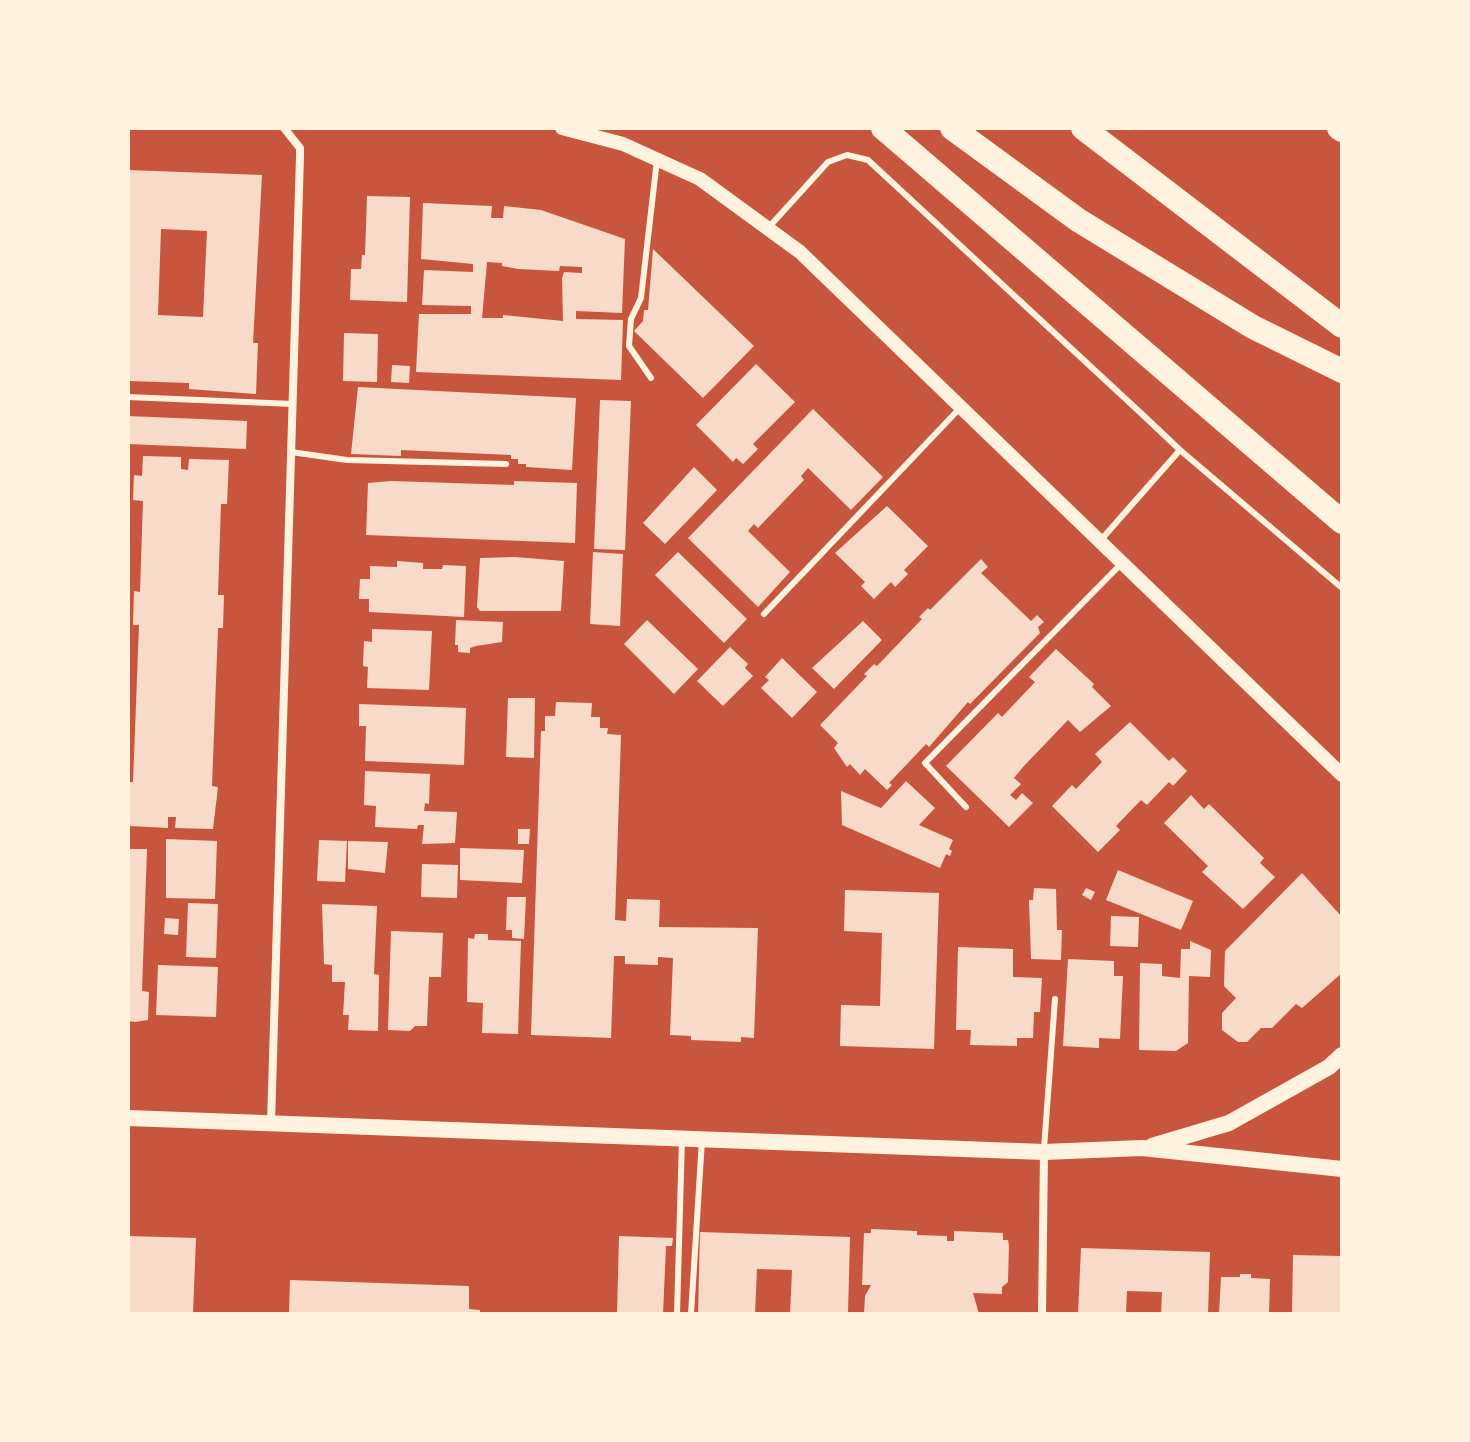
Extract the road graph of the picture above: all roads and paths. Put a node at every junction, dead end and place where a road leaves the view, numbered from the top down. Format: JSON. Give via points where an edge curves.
{"nodes":[{"id":1,"x":284,"y":128,"type":"edge"},
{"id":2,"x":562,"y":128,"type":"edge"},
{"id":3,"x":883,"y":128,"type":"edge"},
{"id":4,"x":952,"y":128,"type":"edge"},
{"id":5,"x":1083,"y":128,"type":"edge"},
{"id":6,"x":657,"y":160,"type":"junction"},
{"id":7,"x":768,"y":228,"type":"junction"},
{"id":8,"x":1342,"y":326,"type":"edge"},
{"id":9,"x":1342,"y":371,"type":"edge"},
{"id":10,"x":651,"y":378,"type":"dead end"},
{"id":11,"x":128,"y":397,"type":"edge"},
{"id":12,"x":293,"y":404,"type":"junction"},
{"id":13,"x":961,"y":407,"type":"junction"},
{"id":14,"x":1180,"y":450,"type":"junction"},
{"id":15,"x":291,"y":452,"type":"junction"},
{"id":16,"x":506,"y":464,"type":"dead end"},
{"id":17,"x":1342,"y":522,"type":"edge"},
{"id":18,"x":1100,"y":541,"type":"junction"},
{"id":19,"x":1122,"y":563,"type":"junction"},
{"id":20,"x":1342,"y":588,"type":"edge"},
{"id":21,"x":764,"y":614,"type":"dead end"},
{"id":22,"x":1342,"y":775,"type":"edge"},
{"id":23,"x":966,"y":807,"type":"dead end"},
{"id":24,"x":1055,"y":999,"type":"dead end"},
{"id":25,"x":1342,"y":1055,"type":"edge"},
{"id":26,"x":128,"y":1118,"type":"edge"},
{"id":27,"x":271,"y":1124,"type":"junction"},
{"id":28,"x":682,"y":1139,"type":"junction"},
{"id":29,"x":702,"y":1140,"type":"junction"},
{"id":30,"x":1142,"y":1148,"type":"junction"},
{"id":31,"x":1044,"y":1152,"type":"junction"},
{"id":32,"x":1342,"y":1169,"type":"edge"},
{"id":33,"x":677,"y":1314,"type":"edge"},
{"id":34,"x":691,"y":1314,"type":"edge"},
{"id":35,"x":1042,"y":1314,"type":"edge"}],
"edges":[{"from":1,"to":12,"type":"street","via":[[300,148]]},
{"from":2,"to":6,"type":"street","via":[[623,144]]},
{"from":3,"to":17,"type":"highway"},
{"from":4,"to":9,"type":"highway","via":[[1078,220],[1253,327]]},
{"from":5,"to":8,"type":"highway"},
{"from":6,"to":7,"type":"street","via":[[700,179]]},
{"from":6,"to":10,"type":"lane","via":[[641,298],[631,319],[629,346]]},
{"from":7,"to":13,"type":"street","via":[[800,252]]},
{"from":7,"to":14,"type":"lane","via":[[828,162],[847,155],[868,160]]},
{"from":11,"to":12,"type":"lane"},
{"from":12,"to":15,"type":"street"},
{"from":13,"to":18,"type":"street"},
{"from":13,"to":21,"type":"lane"},
{"from":14,"to":18,"type":"lane"},
{"from":14,"to":20,"type":"lane"},
{"from":15,"to":16,"type":"lane","via":[[347,460]]},
{"from":15,"to":27,"type":"street"},
{"from":18,"to":19,"type":"street"},
{"from":19,"to":22,"type":"street"},
{"from":19,"to":23,"type":"lane","via":[[925,763]]},
{"from":24,"to":31,"type":"lane"},
{"from":25,"to":30,"type":"main road","via":[[1229,1123]]},
{"from":26,"to":27,"type":"main road"},
{"from":27,"to":28,"type":"main road"},
{"from":28,"to":29,"type":"main road"},
{"from":28,"to":33,"type":"lane"},
{"from":29,"to":31,"type":"main road"},
{"from":29,"to":34,"type":"lane"},
{"from":30,"to":31,"type":"main road"},
{"from":30,"to":32,"type":"main road"},
{"from":31,"to":35,"type":"street"}]}
